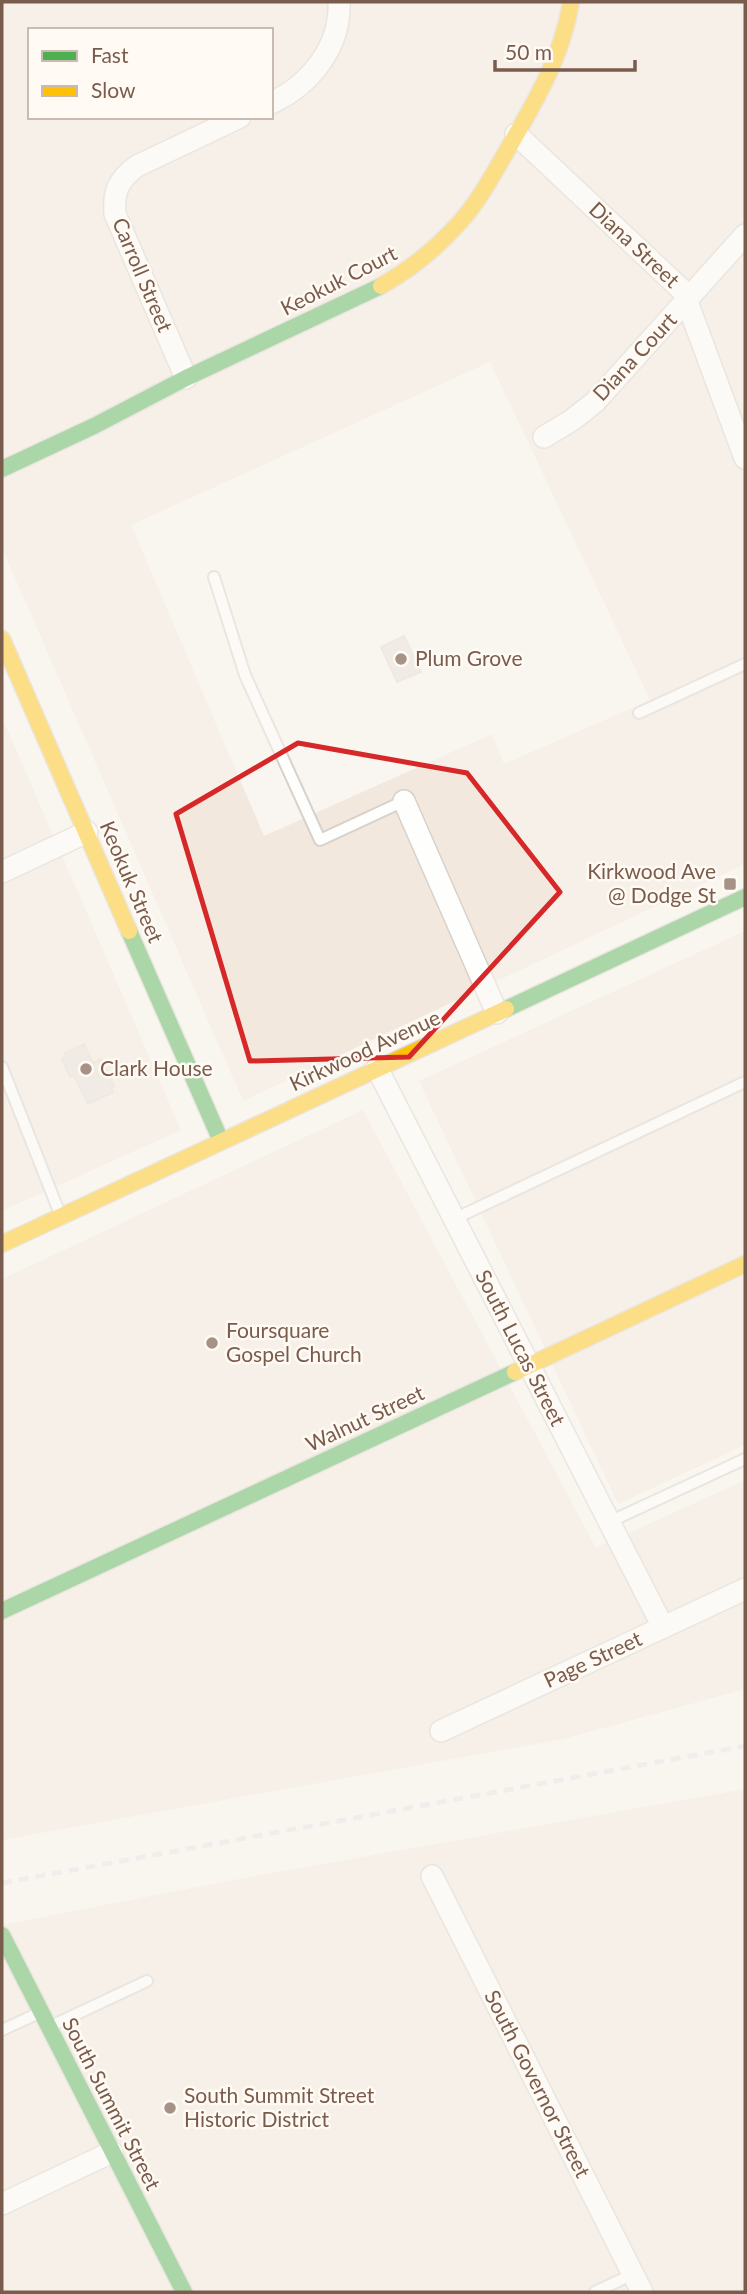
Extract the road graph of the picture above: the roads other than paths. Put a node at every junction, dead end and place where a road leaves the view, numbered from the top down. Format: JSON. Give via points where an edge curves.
{"nodes":[{"id":1,"x":339,"y":2,"type":"edge"},
{"id":2,"x":571,"y":2,"type":"edge"},
{"id":3,"x":273,"y":102,"type":"edge"},
{"id":4,"x":236,"y":119,"type":"edge"},
{"id":5,"x":516,"y":134,"type":"junction"},
{"id":6,"x":745,"y":235,"type":"edge"},
{"id":7,"x":686,"y":301,"type":"junction"},
{"id":8,"x":186,"y":378,"type":"junction"},
{"id":9,"x":544,"y":437,"type":"dead end"},
{"id":10,"x":745,"y":458,"type":"edge"},
{"id":11,"x":2,"y":469,"type":"edge"},
{"id":12,"x":214,"y":577,"type":"dead end"},
{"id":13,"x":2,"y":639,"type":"edge"},
{"id":14,"x":745,"y":664,"type":"edge"},
{"id":15,"x":639,"y":713,"type":"dead end"},
{"id":16,"x":404,"y":801,"type":"joint"},
{"id":17,"x":87,"y":832,"type":"junction"},
{"id":18,"x":2,"y":872,"type":"edge"},
{"id":19,"x":745,"y":897,"type":"edge"},
{"id":20,"x":497,"y":1013,"type":"junction"},
{"id":21,"x":2,"y":1067,"type":"edge"},
{"id":22,"x":377,"y":1068,"type":"junction"},
{"id":23,"x":745,"y":1082,"type":"edge"},
{"id":24,"x":221,"y":1141,"type":"junction"},
{"id":25,"x":61,"y":1216,"type":"junction"},
{"id":26,"x":454,"y":1219,"type":"junction"},
{"id":27,"x":2,"y":1244,"type":"edge"},
{"id":28,"x":745,"y":1264,"type":"edge"},
{"id":29,"x":529,"y":1366,"type":"junction"},
{"id":30,"x":745,"y":1460,"type":"edge"},
{"id":31,"x":610,"y":1522,"type":"junction"},
{"id":32,"x":745,"y":1589,"type":"edge"},
{"id":33,"x":2,"y":1611,"type":"edge"},
{"id":34,"x":663,"y":1627,"type":"junction"},
{"id":35,"x":441,"y":1731,"type":"dead end"},
{"id":36,"x":432,"y":1876,"type":"dead end"},
{"id":37,"x":5,"y":1942,"type":"edge"},
{"id":38,"x":148,"y":1981,"type":"dead end"},
{"id":39,"x":45,"y":2020,"type":"junction"},
{"id":40,"x":2,"y":2031,"type":"edge"},
{"id":41,"x":112,"y":2152,"type":"junction"},
{"id":42,"x":2,"y":2204,"type":"edge"},
{"id":43,"x":638,"y":2283,"type":"edge"},
{"id":44,"x":184,"y":2292,"type":"edge"},
{"id":45,"x":595,"y":2292,"type":"edge"}],
"edges":[{"from":1,"to":3,"type":"street","via":[[336,29],[316,69]]},
{"from":2,"to":5,"type":"street","name":"Keokuk Court","via":[[561,46]]},
{"from":4,"to":8,"type":"street","name":"Carroll Street","via":[[137,166],[124,175],[114,199],[115,214]]},
{"from":5,"to":7,"type":"street","name":"Diana Street","via":[[683,291]]},
{"from":5,"to":8,"type":"street","name":"Keokuk Court","via":[[462,222],[410,269],[380,288]]},
{"from":6,"to":7,"type":"street","name":"Diana Court"},
{"from":7,"to":9,"type":"street","name":"Diana Court","via":[[595,402]]},
{"from":7,"to":10,"type":"street","name":"Diana Street"},
{"from":8,"to":11,"type":"street","name":"Keokuk Court"},
{"from":12,"to":16,"type":"lane","via":[[245,675],[320,840]]},
{"from":13,"to":17,"type":"street","name":"Keokuk Street"},
{"from":14,"to":15,"type":"lane"},
{"from":16,"to":20,"type":"street"},
{"from":17,"to":18,"type":"street"},
{"from":17,"to":24,"type":"street","name":"Keokuk Street"},
{"from":19,"to":20,"type":"street","name":"Kirkwood Avenue"},
{"from":20,"to":22,"type":"street","name":"Kirkwood Avenue"},
{"from":21,"to":25,"type":"lane"},
{"from":22,"to":24,"type":"street","name":"Kirkwood Avenue"},
{"from":22,"to":26,"type":"street","name":"South Lucas Street"},
{"from":23,"to":26,"type":"lane"},
{"from":24,"to":25,"type":"street","name":"Kirkwood Avenue"},
{"from":25,"to":27,"type":"street","name":"Kirkwood Avenue"},
{"from":26,"to":29,"type":"street","name":"South Lucas Street"},
{"from":28,"to":29,"type":"street","name":"Walnut Street"},
{"from":29,"to":31,"type":"street","name":"South Lucas Street"},
{"from":29,"to":33,"type":"street","name":"Walnut Street"},
{"from":30,"to":31,"type":"lane"},
{"from":31,"to":34,"type":"street","name":"South Lucas Street"},
{"from":32,"to":34,"type":"street","name":"Page Street"},
{"from":34,"to":35,"type":"street","name":"Page Street"},
{"from":36,"to":43,"type":"street","name":"South Governor Street"},
{"from":37,"to":39,"type":"street","name":"South Summit Street"},
{"from":38,"to":39,"type":"lane"},
{"from":39,"to":40,"type":"lane"},
{"from":39,"to":41,"type":"street","name":"South Summit Street"},
{"from":41,"to":42,"type":"street"},
{"from":41,"to":44,"type":"street","name":"South Summit Street"},
{"from":43,"to":45,"type":"lane"}]}
